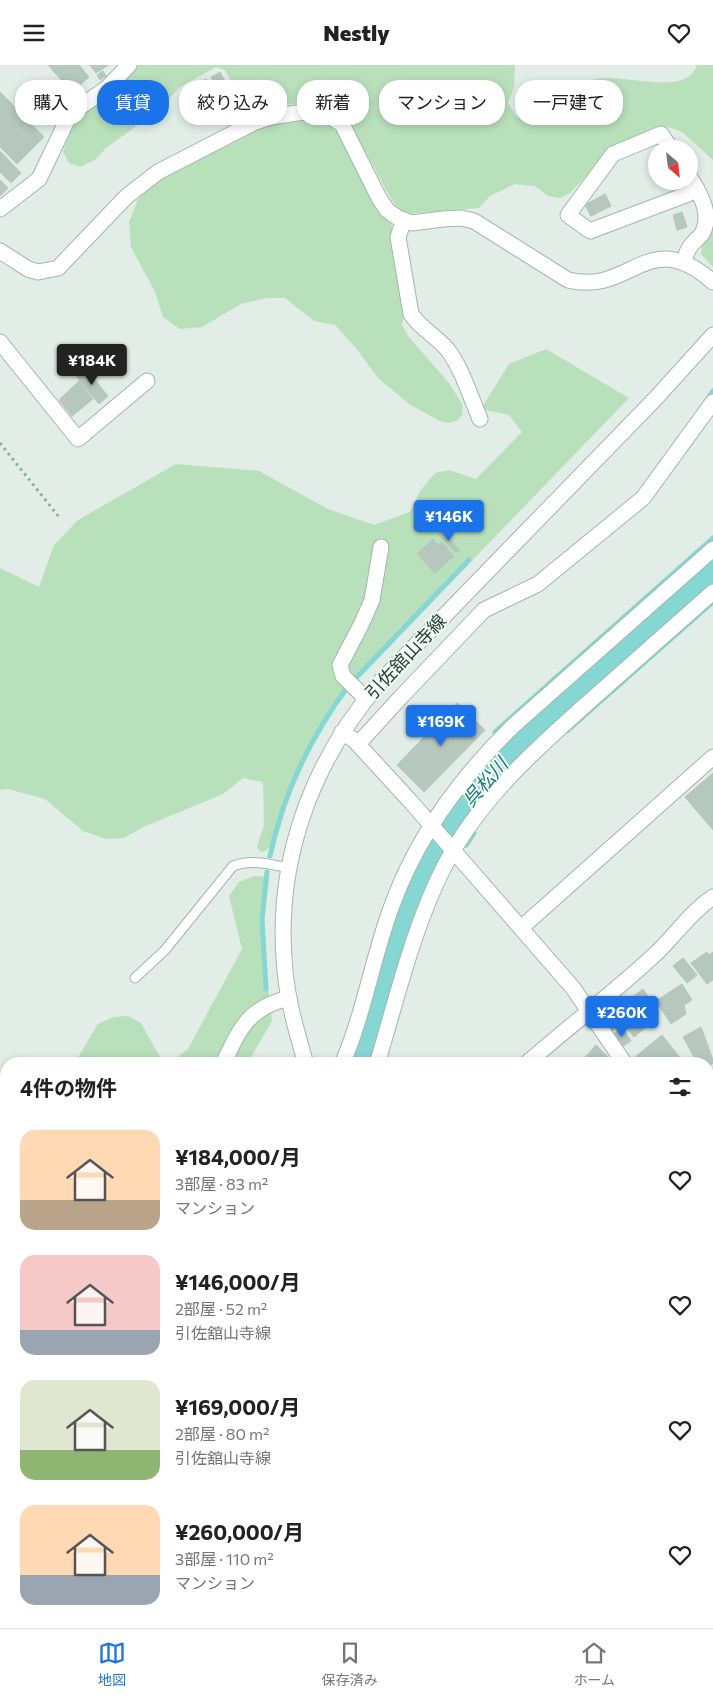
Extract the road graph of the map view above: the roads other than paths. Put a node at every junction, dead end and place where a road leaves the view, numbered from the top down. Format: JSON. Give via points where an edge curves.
{"nodes":[{"id":1,"x":129,"y":65,"type":"edge"},
{"id":2,"x":665,"y":140,"type":"edge"},
{"id":3,"x":690,"y":190,"type":"edge"},
{"id":4,"x":697,"y":190,"type":"edge"},
{"id":5,"x":0,"y":209,"type":"edge"},
{"id":6,"x":404,"y":220,"type":"junction"},
{"id":7,"x":0,"y":251,"type":"edge"},
{"id":8,"x":684,"y":262,"type":"junction"},
{"id":9,"x":713,"y":283,"type":"edge"},
{"id":10,"x":713,"y":335,"type":"edge"},
{"id":11,"x":0,"y":342,"type":"edge"},
{"id":12,"x":147,"y":381,"type":"dead end"},
{"id":13,"x":713,"y":402,"type":"edge"},
{"id":14,"x":480,"y":419,"type":"dead end"},
{"id":15,"x":381,"y":547,"type":"dead end"},
{"id":16,"x":713,"y":549,"type":"edge"},
{"id":17,"x":713,"y":592,"type":"edge"},
{"id":18,"x":366,"y":699,"type":"junction"},
{"id":19,"x":342,"y":732,"type":"junction"},
{"id":20,"x":358,"y":744,"type":"junction"},
{"id":21,"x":713,"y":757,"type":"edge"},
{"id":22,"x":433,"y":827,"type":"junction"},
{"id":23,"x":452,"y":849,"type":"junction"},
{"id":24,"x":289,"y":868,"type":"junction"},
{"id":25,"x":712,"y":900,"type":"edge"},
{"id":26,"x":521,"y":928,"type":"junction"},
{"id":27,"x":135,"y":978,"type":"dead end"},
{"id":28,"x":289,"y":998,"type":"junction"},
{"id":29,"x":589,"y":1011,"type":"junction"},
{"id":30,"x":226,"y":1057,"type":"edge"},
{"id":31,"x":304,"y":1057,"type":"edge"},
{"id":32,"x":344,"y":1057,"type":"edge"},
{"id":33,"x":379,"y":1057,"type":"edge"},
{"id":34,"x":534,"y":1057,"type":"edge"},
{"id":35,"x":620,"y":1057,"type":"edge"}],
"edges":[{"from":1,"to":5,"type":"street","via":[[107,88],[70,114],[39,179]]},
{"from":2,"to":3,"type":"street","via":[[661,134],[613,154],[568,215],[590,231],[688,194]]},
{"from":4,"to":8,"type":"street","via":[[711,215],[709,225],[688,246]]},
{"from":6,"to":7,"type":"street","via":[[387,210],[379,198],[342,124],[322,112],[310,111],[253,123],[158,172],[127,197],[58,268],[38,272]]},
{"from":6,"to":8,"type":"street","via":[[412,223],[461,218],[474,221],[554,273],[583,284],[598,283],[657,259]]},
{"from":6,"to":14,"type":"street","via":[[398,237],[411,314],[453,358]]},
{"from":8,"to":9,"type":"street"},
{"from":10,"to":18,"type":"street","name":"引佐舘山寺線"},
{"from":11,"to":12,"type":"street","via":[[78,439]]},
{"from":13,"to":20,"type":"street","via":[[643,498],[538,584],[484,610]]},
{"from":15,"to":18,"type":"street","via":[[367,613],[340,665],[344,676]]},
{"from":16,"to":22,"type":"street","via":[[490,749],[449,798]]},
{"from":17,"to":23,"type":"street","via":[[513,771]]},
{"from":18,"to":19,"type":"street","name":"引佐舘山寺線"},
{"from":19,"to":20,"type":"street"},
{"from":19,"to":24,"type":"street","name":"引佐舘山寺線","via":[[301,817]]},
{"from":20,"to":22,"type":"street"},
{"from":21,"to":26,"type":"street"},
{"from":22,"to":23,"type":"street"},
{"from":22,"to":32,"type":"street","via":[[406,872],[390,909]]},
{"from":23,"to":26,"type":"street"},
{"from":23,"to":33,"type":"street","via":[[421,919]]},
{"from":24,"to":27,"type":"lane","via":[[256,862],[233,866],[165,950]]},
{"from":24,"to":28,"type":"street","name":"引佐舘山寺線","via":[[283,937]]},
{"from":25,"to":29,"type":"street","via":[[608,998]]},
{"from":26,"to":29,"type":"street"},
{"from":28,"to":30,"type":"street","via":[[252,1015],[240,1029]]},
{"from":28,"to":31,"type":"street","name":"引佐舘山寺線"},
{"from":29,"to":34,"type":"street"},
{"from":29,"to":35,"type":"street"}]}
